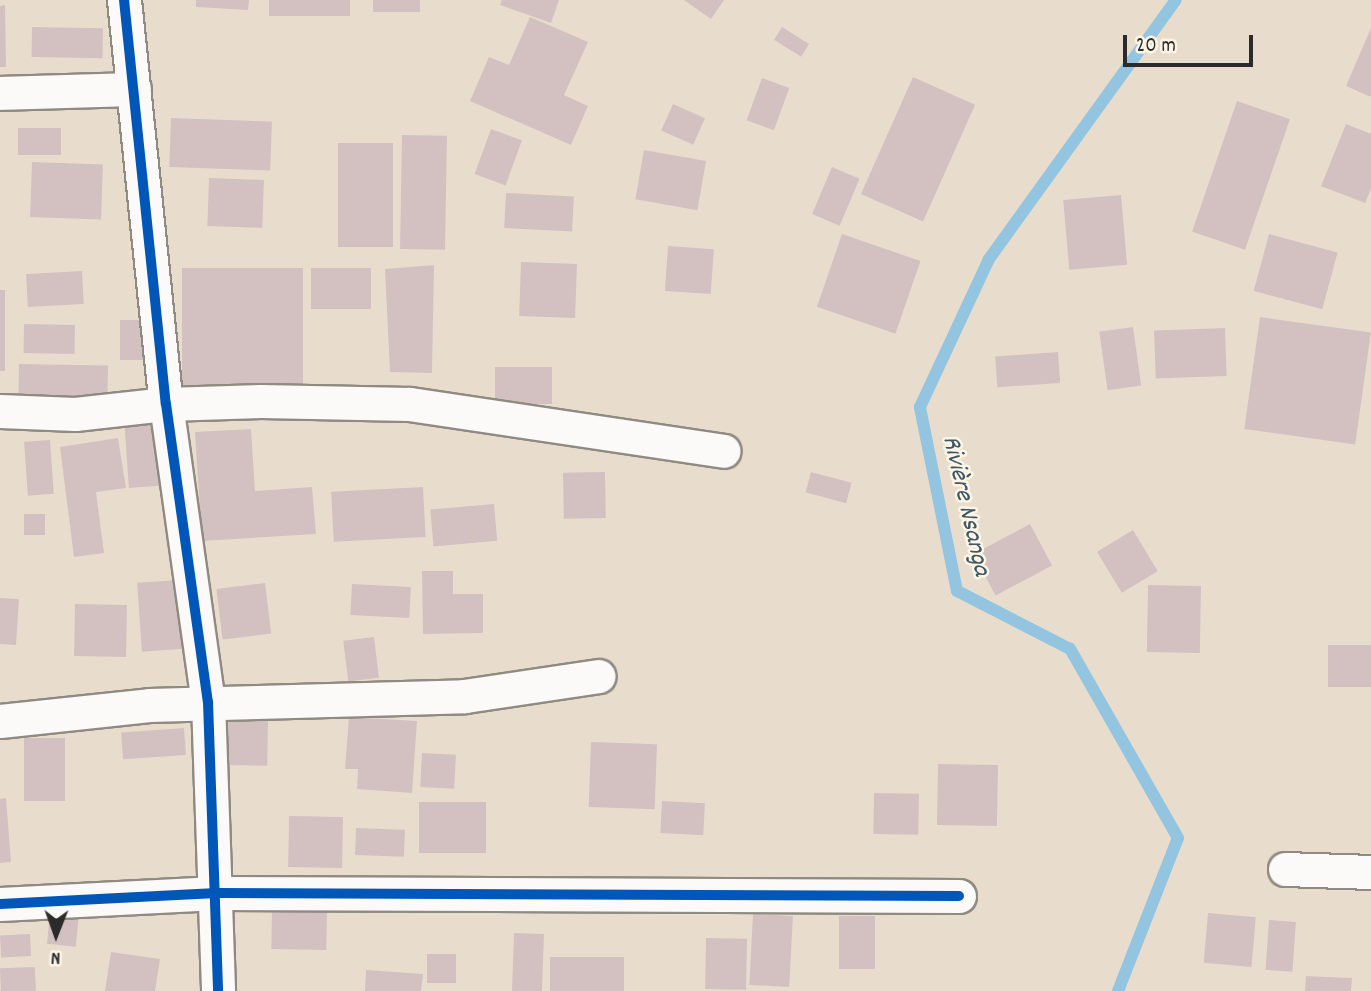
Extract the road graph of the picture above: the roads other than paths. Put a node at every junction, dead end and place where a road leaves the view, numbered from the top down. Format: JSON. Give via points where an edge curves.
{"nodes":[{"id":1,"x":124,"y":0,"type":"edge"},
{"id":2,"x":134,"y":89,"type":"junction"},
{"id":3,"x":0,"y":93,"type":"edge"},
{"id":4,"x":166,"y":404,"type":"junction"},
{"id":5,"x":0,"y":411,"type":"edge"},
{"id":6,"x":723,"y":451,"type":"dead end"},
{"id":7,"x":599,"y":677,"type":"dead end"},
{"id":8,"x":208,"y":702,"type":"junction"},
{"id":9,"x":0,"y":721,"type":"edge"},
{"id":10,"x":1284,"y":869,"type":"dead end"},
{"id":11,"x":1371,"y":872,"type":"edge"},
{"id":12,"x":217,"y":893,"type":"junction"},
{"id":13,"x":959,"y":895,"type":"dead end"},
{"id":14,"x":0,"y":904,"type":"edge"},
{"id":15,"x":218,"y":991,"type":"edge"}],
"edges":[{"from":1,"to":2,"type":"street"},
{"from":2,"to":3,"type":"street"},
{"from":2,"to":4,"type":"street"},
{"from":4,"to":5,"type":"street","via":[[75,414]]},
{"from":4,"to":6,"type":"street","via":[[410,404]]},
{"from":4,"to":8,"type":"street"},
{"from":7,"to":8,"type":"street","via":[[465,696]]},
{"from":8,"to":9,"type":"street"},
{"from":8,"to":12,"type":"street"},
{"from":10,"to":11,"type":"street"},
{"from":12,"to":13,"type":"street"},
{"from":12,"to":14,"type":"street"},
{"from":12,"to":15,"type":"street"}]}
